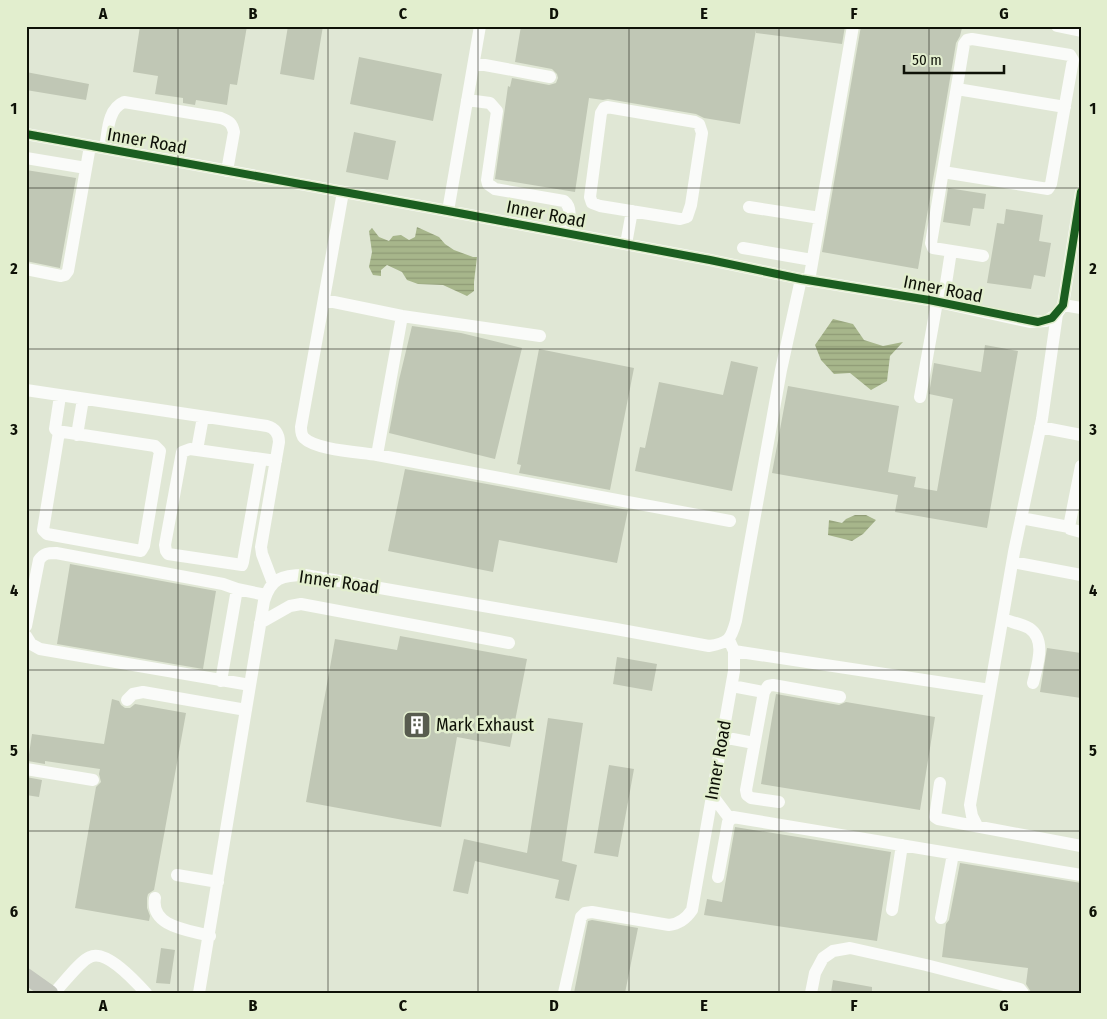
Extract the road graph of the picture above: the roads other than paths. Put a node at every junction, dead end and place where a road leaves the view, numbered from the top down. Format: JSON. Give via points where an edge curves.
{"nodes":[{"id":1,"x":480,"y":26,"type":"edge"},
{"id":2,"x":853,"y":26,"type":"edge"},
{"id":3,"x":1057,"y":26,"type":"edge"},
{"id":4,"x":1081,"y":31,"type":"edge"},
{"id":5,"x":1077,"y":61,"type":"edge"},
{"id":6,"x":474,"y":63,"type":"junction"},
{"id":7,"x":550,"y":77,"type":"dead end"},
{"id":8,"x":957,"y":90,"type":"junction"},
{"id":9,"x":467,"y":100,"type":"junction"},
{"id":10,"x":1065,"y":106,"type":"junction"},
{"id":11,"x":26,"y":134,"type":"edge"},
{"id":12,"x":90,"y":146,"type":"junction"},
{"id":13,"x":106,"y":148,"type":"junction"},
{"id":14,"x":26,"y":158,"type":"edge"},
{"id":15,"x":86,"y":168,"type":"junction"},
{"id":16,"x":227,"y":171,"type":"junction"},
{"id":17,"x":943,"y":172,"type":"junction"},
{"id":18,"x":343,"y":192,"type":"junction"},
{"id":19,"x":1081,"y":192,"type":"edge"},
{"id":20,"x":749,"y":207,"type":"dead end"},
{"id":21,"x":448,"y":211,"type":"junction"},
{"id":22,"x":632,"y":211,"type":"junction"},
{"id":23,"x":820,"y":218,"type":"junction"},
{"id":24,"x":565,"y":233,"type":"junction"},
{"id":25,"x":626,"y":244,"type":"junction"},
{"id":26,"x":743,"y":248,"type":"dead end"},
{"id":27,"x":951,"y":251,"type":"junction"},
{"id":28,"x":983,"y":256,"type":"dead end"},
{"id":29,"x":812,"y":260,"type":"junction"},
{"id":30,"x":26,"y":269,"type":"edge"},
{"id":31,"x":805,"y":280,"type":"junction"},
{"id":32,"x":324,"y":300,"type":"junction"},
{"id":33,"x":940,"y":303,"type":"junction"},
{"id":34,"x":1081,"y":308,"type":"edge"},
{"id":35,"x":1060,"y":309,"type":"junction"},
{"id":36,"x":402,"y":316,"type":"junction"},
{"id":37,"x":540,"y":336,"type":"dead end"},
{"id":38,"x":26,"y":390,"type":"edge"},
{"id":39,"x":60,"y":396,"type":"junction"},
{"id":40,"x":920,"y":397,"type":"dead end"},
{"id":41,"x":83,"y":399,"type":"junction"},
{"id":42,"x":203,"y":417,"type":"junction"},
{"id":43,"x":1040,"y":427,"type":"junction"},
{"id":44,"x":59,"y":432,"type":"junction"},
{"id":45,"x":77,"y":435,"type":"junction"},
{"id":46,"x":1081,"y":435,"type":"edge"},
{"id":47,"x":197,"y":450,"type":"junction"},
{"id":48,"x":377,"y":455,"type":"junction"},
{"id":49,"x":261,"y":459,"type":"junction"},
{"id":50,"x":276,"y":462,"type":"junction"},
{"id":51,"x":1081,"y":466,"type":"edge"},
{"id":52,"x":1021,"y":518,"type":"junction"},
{"id":53,"x":730,"y":521,"type":"dead end"},
{"id":54,"x":1075,"y":529,"type":"edge"},
{"id":55,"x":248,"y":536,"type":"junction"},
{"id":56,"x":261,"y":539,"type":"junction"},
{"id":57,"x":1013,"y":562,"type":"junction"},
{"id":58,"x":1081,"y":575,"type":"edge"},
{"id":59,"x":273,"y":583,"type":"junction"},
{"id":60,"x":237,"y":589,"type":"junction"},
{"id":61,"x":266,"y":595,"type":"junction"},
{"id":62,"x":1002,"y":619,"type":"junction"},
{"id":63,"x":260,"y":623,"type":"junction"},
{"id":64,"x":26,"y":626,"type":"edge"},
{"id":65,"x":26,"y":636,"type":"edge"},
{"id":66,"x":509,"y":643,"type":"dead end"},
{"id":67,"x":731,"y":645,"type":"junction"},
{"id":68,"x":221,"y":681,"type":"junction"},
{"id":69,"x":1033,"y":683,"type":"dead end"},
{"id":70,"x":250,"y":685,"type":"junction"},
{"id":71,"x":732,"y":686,"type":"junction"},
{"id":72,"x":990,"y":690,"type":"junction"},
{"id":73,"x":764,"y":692,"type":"junction"},
{"id":74,"x":840,"y":697,"type":"dead end"},
{"id":75,"x":127,"y":700,"type":"dead end"},
{"id":76,"x":246,"y":710,"type":"junction"},
{"id":77,"x":722,"y":737,"type":"junction"},
{"id":78,"x":754,"y":743,"type":"junction"},
{"id":79,"x":26,"y":769,"type":"edge"},
{"id":80,"x":93,"y":780,"type":"dead end"},
{"id":81,"x":940,"y":783,"type":"dead end"},
{"id":82,"x":712,"y":795,"type":"junction"},
{"id":83,"x":779,"y":802,"type":"dead end"},
{"id":84,"x":730,"y":819,"type":"junction"},
{"id":85,"x":977,"y":826,"type":"junction"},
{"id":86,"x":902,"y":845,"type":"junction"},
{"id":87,"x":1081,"y":846,"type":"edge"},
{"id":88,"x":952,"y":854,"type":"junction"},
{"id":89,"x":177,"y":875,"type":"dead end"},
{"id":90,"x":1081,"y":875,"type":"edge"},
{"id":91,"x":718,"y":877,"type":"dead end"},
{"id":92,"x":218,"y":882,"type":"junction"},
{"id":93,"x":155,"y":898,"type":"dead end"},
{"id":94,"x":892,"y":910,"type":"dead end"},
{"id":95,"x":942,"y":918,"type":"dead end"},
{"id":96,"x":210,"y":936,"type":"junction"},
{"id":97,"x":26,"y":976,"type":"edge"},
{"id":98,"x":50,"y":993,"type":"edge"},
{"id":99,"x":54,"y":993,"type":"edge"},
{"id":100,"x":146,"y":993,"type":"edge"},
{"id":101,"x":200,"y":993,"type":"edge"},
{"id":102,"x":564,"y":993,"type":"edge"},
{"id":103,"x":811,"y":993,"type":"edge"},
{"id":104,"x":1023,"y":993,"type":"edge"}],
"edges":[{"from":1,"to":6,"type":"street"},
{"from":2,"to":23,"type":"street"},
{"from":3,"to":4,"type":"street"},
{"from":5,"to":8,"type":"street","via":[[1070,55],[1050,51],[967,40]]},
{"from":5,"to":10,"type":"street"},
{"from":6,"to":7,"type":"street"},
{"from":6,"to":9,"type":"street"},
{"from":8,"to":10,"type":"street"},
{"from":8,"to":17,"type":"street"},
{"from":9,"to":21,"type":"street"},
{"from":9,"to":24,"type":"street","via":[[490,103],[497,111],[488,184],[495,189],[564,201],[570,209]]},
{"from":10,"to":17,"type":"street","via":[[1048,189]]},
{"from":11,"to":12,"type":"street","name":"Inner Road"},
{"from":12,"to":13,"type":"street","name":"Inner Road"},
{"from":12,"to":15,"type":"street"},
{"from":13,"to":16,"type":"street","name":"Inner Road"},
{"from":13,"to":16,"type":"street","via":[[113,111],[124,102],[221,118],[233,125],[234,132]]},
{"from":14,"to":15,"type":"street"},
{"from":15,"to":30,"type":"street","via":[[68,271],[60,276]]},
{"from":16,"to":18,"type":"street","name":"Inner Road"},
{"from":17,"to":27,"type":"street","via":[[931,246]]},
{"from":18,"to":21,"type":"street","name":"Inner Road"},
{"from":18,"to":32,"type":"street"},
{"from":19,"to":35,"type":"street"},
{"from":20,"to":23,"type":"street"},
{"from":21,"to":24,"type":"street","name":"Inner Road"},
{"from":22,"to":22,"type":"street","via":[[680,219],[687,217],[702,133],[699,124],[607,107],[601,111],[591,200],[595,205]]},
{"from":22,"to":25,"type":"street"},
{"from":23,"to":29,"type":"street"},
{"from":24,"to":25,"type":"street","name":"Inner Road"},
{"from":25,"to":31,"type":"street","name":"Inner Road"},
{"from":26,"to":29,"type":"street"},
{"from":27,"to":28,"type":"street"},
{"from":27,"to":33,"type":"street"},
{"from":29,"to":31,"type":"street"},
{"from":31,"to":33,"type":"street","name":"Inner Road"},
{"from":31,"to":67,"type":"street","name":"Inner Road","via":[[782,370]]},
{"from":32,"to":36,"type":"street"},
{"from":32,"to":48,"type":"street","via":[[301,433],[305,439],[324,447]]},
{"from":33,"to":35,"type":"street","name":"Inner Road","via":[[1030,322],[1046,321]]},
{"from":33,"to":40,"type":"street"},
{"from":34,"to":35,"type":"street","name":"Inner Road"},
{"from":35,"to":43,"type":"street"},
{"from":36,"to":37,"type":"street"},
{"from":36,"to":48,"type":"street"},
{"from":38,"to":39,"type":"street"},
{"from":39,"to":41,"type":"street"},
{"from":39,"to":44,"type":"street","via":[[55,429]]},
{"from":41,"to":42,"type":"street"},
{"from":41,"to":45,"type":"street"},
{"from":42,"to":47,"type":"street"},
{"from":42,"to":50,"type":"street","via":[[274,429],[279,437]]},
{"from":43,"to":46,"type":"street"},
{"from":43,"to":52,"type":"street"},
{"from":44,"to":45,"type":"street"},
{"from":44,"to":45,"type":"street","via":[[43,530],[47,534],[141,551],[160,451],[155,446]]},
{"from":47,"to":49,"type":"street"},
{"from":47,"to":55,"type":"street","via":[[190,448],[182,452],[166,551],[174,556],[239,566],[244,562]]},
{"from":48,"to":53,"type":"street"},
{"from":49,"to":50,"type":"street"},
{"from":49,"to":55,"type":"street"},
{"from":50,"to":56,"type":"street"},
{"from":51,"to":54,"type":"street"},
{"from":52,"to":54,"type":"street"},
{"from":52,"to":57,"type":"street"},
{"from":55,"to":56,"type":"street"},
{"from":56,"to":59,"type":"street","via":[[262,554]]},
{"from":57,"to":58,"type":"street"},
{"from":57,"to":62,"type":"street"},
{"from":59,"to":61,"type":"street","name":"Inner Road"},
{"from":59,"to":67,"type":"street","name":"Inner Road","via":[[285,576],[304,575],[709,646]]},
{"from":60,"to":61,"type":"street"},
{"from":60,"to":64,"type":"street","via":[[214,582],[47,553],[39,560]]},
{"from":60,"to":68,"type":"street"},
{"from":61,"to":63,"type":"street","name":"Inner Road"},
{"from":62,"to":69,"type":"street","via":[[1028,628],[1038,640],[1040,649]]},
{"from":62,"to":72,"type":"street"},
{"from":63,"to":66,"type":"street","via":[[290,606],[301,604]]},
{"from":63,"to":70,"type":"street","name":"Inner Road"},
{"from":65,"to":68,"type":"street","via":[[40,650]]},
{"from":67,"to":71,"type":"street","name":"Inner Road"},
{"from":67,"to":72,"type":"street","name":"Inner Road"},
{"from":68,"to":70,"type":"street"},
{"from":70,"to":76,"type":"street","name":"Inner Road"},
{"from":71,"to":73,"type":"street"},
{"from":71,"to":77,"type":"street","name":"Inner Road"},
{"from":72,"to":85,"type":"street","via":[[969,809]]},
{"from":73,"to":74,"type":"street","via":[[773,685]]},
{"from":73,"to":78,"type":"street"},
{"from":75,"to":76,"type":"street","via":[[133,694],[143,692]]},
{"from":76,"to":92,"type":"street","name":"Inner Road"},
{"from":77,"to":78,"type":"street"},
{"from":77,"to":82,"type":"street","name":"Inner Road"},
{"from":78,"to":83,"type":"street","via":[[747,795]]},
{"from":79,"to":80,"type":"street"},
{"from":81,"to":85,"type":"street","via":[[935,817]]},
{"from":82,"to":84,"type":"street"},
{"from":82,"to":102,"type":"street","name":"Inner Road","via":[[692,910],[688,917],[678,924],[669,925],[585,913]]},
{"from":84,"to":86,"type":"street"},
{"from":84,"to":91,"type":"street"},
{"from":85,"to":87,"type":"street"},
{"from":86,"to":88,"type":"street"},
{"from":86,"to":94,"type":"street"},
{"from":88,"to":90,"type":"street"},
{"from":88,"to":95,"type":"street"},
{"from":89,"to":92,"type":"street"},
{"from":92,"to":96,"type":"street","name":"Inner Road"},
{"from":93,"to":96,"type":"street","via":[[156,913],[163,921]]},
{"from":96,"to":101,"type":"street","name":"Inner Road"},
{"from":97,"to":98,"type":"main road"},
{"from":99,"to":100,"type":"street","via":[[88,957],[99,956],[134,979]]},
{"from":103,"to":104,"type":"street","via":[[815,973],[823,958],[833,951],[850,948],[1020,989]]}]}
